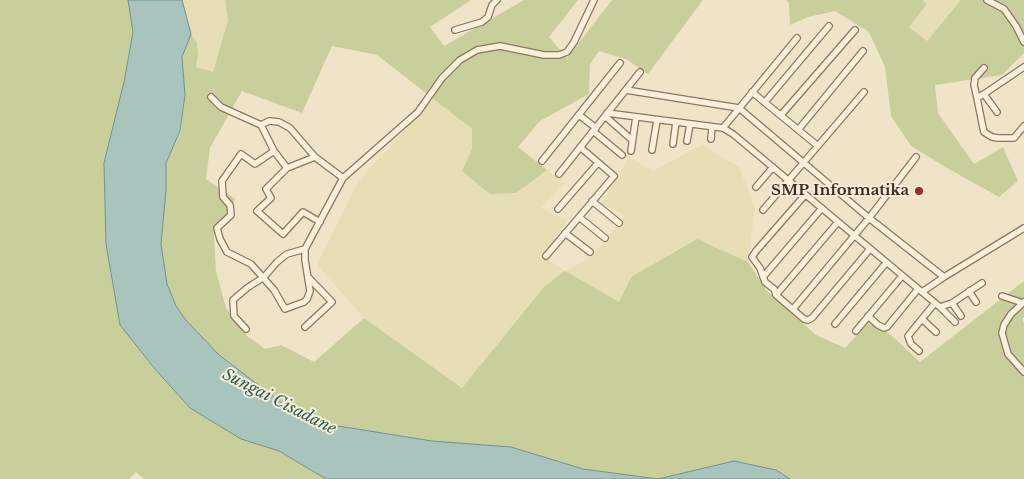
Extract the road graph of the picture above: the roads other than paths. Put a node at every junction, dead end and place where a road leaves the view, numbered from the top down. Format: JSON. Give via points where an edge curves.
{"nodes":[{"id":1,"x":497,"y":0,"type":"edge"},
{"id":2,"x":594,"y":0,"type":"edge"},
{"id":3,"x":988,"y":0,"type":"edge"},
{"id":4,"x":490,"y":3,"type":"edge"},
{"id":5,"x":829,"y":26,"type":"dead end"},
{"id":6,"x":455,"y":30,"type":"dead end"},
{"id":7,"x":854,"y":30,"type":"dead end"},
{"id":8,"x":797,"y":38,"type":"dead end"},
{"id":9,"x":1024,"y":42,"type":"edge"},
{"id":10,"x":863,"y":51,"type":"dead end"},
{"id":11,"x":620,"y":63,"type":"dead end"},
{"id":12,"x":1024,"y":67,"type":"edge"},
{"id":13,"x":984,"y":68,"type":"dead end"},
{"id":14,"x":640,"y":72,"type":"dead end"},
{"id":15,"x":626,"y":90,"type":"junction"},
{"id":16,"x":752,"y":92,"type":"junction"},
{"id":17,"x":864,"y":92,"type":"dead end"},
{"id":18,"x":984,"y":94,"type":"junction"},
{"id":19,"x":211,"y":97,"type":"dead end"},
{"id":20,"x":977,"y":98,"type":"junction"},
{"id":21,"x":764,"y":102,"type":"junction"},
{"id":22,"x":740,"y":108,"type":"junction"},
{"id":23,"x":997,"y":112,"type":"dead end"},
{"id":24,"x":606,"y":114,"type":"junction"},
{"id":25,"x":579,"y":115,"type":"junction"},
{"id":26,"x":781,"y":115,"type":"junction"},
{"id":27,"x":636,"y":117,"type":"junction"},
{"id":28,"x":657,"y":120,"type":"junction"},
{"id":29,"x":676,"y":122,"type":"junction"},
{"id":30,"x":690,"y":124,"type":"junction"},
{"id":31,"x":261,"y":125,"type":"junction"},
{"id":32,"x":1024,"y":126,"type":"edge"},
{"id":33,"x":712,"y":127,"type":"junction"},
{"id":34,"x":722,"y":128,"type":"junction"},
{"id":35,"x":594,"y":130,"type":"junction"},
{"id":36,"x":798,"y":130,"type":"junction"},
{"id":37,"x":711,"y":139,"type":"dead end"},
{"id":38,"x":632,"y":140,"type":"junction"},
{"id":39,"x":687,"y":141,"type":"dead end"},
{"id":40,"x":673,"y":144,"type":"dead end"},
{"id":41,"x":818,"y":146,"type":"junction"},
{"id":42,"x":580,"y":147,"type":"junction"},
{"id":43,"x":652,"y":150,"type":"dead end"},
{"id":44,"x":274,"y":151,"type":"junction"},
{"id":45,"x":631,"y":151,"type":"dead end"},
{"id":46,"x":622,"y":155,"type":"dead end"},
{"id":47,"x":315,"y":157,"type":"junction"},
{"id":48,"x":916,"y":157,"type":"dead end"},
{"id":49,"x":542,"y":161,"type":"dead end"},
{"id":50,"x":804,"y":162,"type":"junction"},
{"id":51,"x":598,"y":163,"type":"junction"},
{"id":52,"x":773,"y":167,"type":"junction"},
{"id":53,"x":287,"y":168,"type":"junction"},
{"id":54,"x":559,"y":174,"type":"dead end"},
{"id":55,"x":344,"y":178,"type":"junction"},
{"id":56,"x":788,"y":180,"type":"junction"},
{"id":57,"x":756,"y":187,"type":"dead end"},
{"id":58,"x":805,"y":194,"type":"junction"},
{"id":59,"x":592,"y":201,"type":"junction"},
{"id":60,"x":822,"y":208,"type":"junction"},
{"id":61,"x":558,"y":209,"type":"dead end"},
{"id":62,"x":763,"y":210,"type":"dead end"},
{"id":63,"x":579,"y":217,"type":"junction"},
{"id":64,"x":869,"y":218,"type":"junction"},
{"id":65,"x":320,"y":222,"type":"junction"},
{"id":66,"x":838,"y":222,"type":"junction"},
{"id":67,"x":619,"y":223,"type":"dead end"},
{"id":68,"x":1024,"y":228,"type":"edge"},
{"id":69,"x":565,"y":233,"type":"junction"},
{"id":70,"x":854,"y":235,"type":"junction"},
{"id":71,"x":605,"y":238,"type":"dead end"},
{"id":72,"x":305,"y":248,"type":"junction"},
{"id":73,"x":870,"y":249,"type":"junction"},
{"id":74,"x":590,"y":252,"type":"dead end"},
{"id":75,"x":546,"y":256,"type":"dead end"},
{"id":76,"x":886,"y":263,"type":"junction"},
{"id":77,"x":308,"y":276,"type":"junction"},
{"id":78,"x":902,"y":276,"type":"junction"},
{"id":79,"x":264,"y":277,"type":"junction"},
{"id":80,"x":763,"y":277,"type":"junction"},
{"id":81,"x":944,"y":277,"type":"junction"},
{"id":82,"x":982,"y":283,"type":"dead end"},
{"id":83,"x":920,"y":291,"type":"junction"},
{"id":84,"x":969,"y":291,"type":"junction"},
{"id":85,"x":776,"y":295,"type":"junction"},
{"id":86,"x":1002,"y":296,"type":"dead end"},
{"id":87,"x":976,"y":302,"type":"dead end"},
{"id":88,"x":952,"y":303,"type":"junction"},
{"id":89,"x":1024,"y":303,"type":"edge"},
{"id":90,"x":938,"y":305,"type":"junction"},
{"id":91,"x":793,"y":309,"type":"junction"},
{"id":92,"x":868,"y":316,"type":"junction"},
{"id":93,"x":961,"y":316,"type":"dead end"},
{"id":94,"x":922,"y":319,"type":"junction"},
{"id":95,"x":955,"y":322,"type":"dead end"},
{"id":96,"x":836,"y":324,"type":"dead end"},
{"id":97,"x":306,"y":327,"type":"dead end"},
{"id":98,"x":246,"y":330,"type":"dead end"},
{"id":99,"x":856,"y":331,"type":"dead end"},
{"id":100,"x":936,"y":332,"type":"dead end"},
{"id":101,"x":918,"y":351,"type":"dead end"},
{"id":102,"x":1024,"y":372,"type":"edge"}],
"edges":[{"from":1,"to":4,"type":"street"},
{"from":2,"to":55,"type":"street","via":[[567,52],[544,55],[500,46],[468,55],[442,78],[418,112]]},
{"from":3,"to":9,"type":"street","via":[[1004,9]]},
{"from":4,"to":6,"type":"street","via":[[488,17],[482,22]]},
{"from":5,"to":21,"type":"street"},
{"from":7,"to":26,"type":"street"},
{"from":8,"to":16,"type":"street"},
{"from":10,"to":36,"type":"street"},
{"from":11,"to":25,"type":"street"},
{"from":12,"to":18,"type":"street"},
{"from":13,"to":20,"type":"street","via":[[975,78]]},
{"from":14,"to":15,"type":"street"},
{"from":15,"to":22,"type":"street"},
{"from":15,"to":24,"type":"street"},
{"from":16,"to":21,"type":"street"},
{"from":16,"to":22,"type":"street"},
{"from":17,"to":41,"type":"street"},
{"from":18,"to":20,"type":"street"},
{"from":18,"to":23,"type":"street"},
{"from":19,"to":31,"type":"street","via":[[221,107]]},
{"from":20,"to":32,"type":"street","via":[[984,132],[998,138],[1014,138]]},
{"from":21,"to":26,"type":"street"},
{"from":22,"to":34,"type":"street"},
{"from":22,"to":50,"type":"street"},
{"from":24,"to":27,"type":"street"},
{"from":24,"to":35,"type":"street"},
{"from":24,"to":38,"type":"street"},
{"from":25,"to":35,"type":"street"},
{"from":25,"to":49,"type":"street"},
{"from":26,"to":36,"type":"street"},
{"from":27,"to":28,"type":"street"},
{"from":27,"to":38,"type":"street"},
{"from":28,"to":29,"type":"street"},
{"from":28,"to":43,"type":"street"},
{"from":29,"to":30,"type":"street"},
{"from":29,"to":40,"type":"street"},
{"from":30,"to":33,"type":"street"},
{"from":30,"to":39,"type":"street"},
{"from":31,"to":44,"type":"street"},
{"from":31,"to":47,"type":"street","via":[[268,121],[279,122],[290,128]]},
{"from":33,"to":34,"type":"street"},
{"from":33,"to":37,"type":"street"},
{"from":34,"to":52,"type":"street"},
{"from":35,"to":42,"type":"street"},
{"from":35,"to":46,"type":"street"},
{"from":36,"to":41,"type":"street"},
{"from":38,"to":45,"type":"street"},
{"from":41,"to":50,"type":"street"},
{"from":42,"to":51,"type":"street"},
{"from":42,"to":54,"type":"street"},
{"from":44,"to":53,"type":"street"},
{"from":44,"to":79,"type":"street","via":[[255,164],[241,154],[222,181],[223,197],[230,205],[231,215],[217,228],[227,252],[251,264]]},
{"from":47,"to":53,"type":"street"},
{"from":47,"to":55,"type":"street"},
{"from":48,"to":64,"type":"street"},
{"from":50,"to":56,"type":"street"},
{"from":50,"to":64,"type":"street"},
{"from":51,"to":59,"type":"street","via":[[614,176]]},
{"from":51,"to":61,"type":"street"},
{"from":52,"to":56,"type":"street"},
{"from":52,"to":57,"type":"street"},
{"from":53,"to":65,"type":"street","via":[[266,189],[271,198],[257,211],[283,234],[303,212]]},
{"from":55,"to":65,"type":"street"},
{"from":56,"to":58,"type":"street"},
{"from":56,"to":62,"type":"street"},
{"from":58,"to":60,"type":"street"},
{"from":58,"to":80,"type":"street","via":[[754,254],[752,258]]},
{"from":59,"to":63,"type":"street"},
{"from":59,"to":67,"type":"street"},
{"from":60,"to":66,"type":"street"},
{"from":60,"to":80,"type":"street"},
{"from":63,"to":69,"type":"street"},
{"from":63,"to":71,"type":"street"},
{"from":64,"to":70,"type":"street"},
{"from":64,"to":81,"type":"street"},
{"from":65,"to":72,"type":"street"},
{"from":66,"to":70,"type":"street"},
{"from":66,"to":85,"type":"street"},
{"from":68,"to":81,"type":"street"},
{"from":69,"to":74,"type":"street"},
{"from":69,"to":75,"type":"street"},
{"from":70,"to":73,"type":"street"},
{"from":70,"to":91,"type":"street"},
{"from":72,"to":77,"type":"street"},
{"from":72,"to":79,"type":"street","via":[[287,254]]},
{"from":73,"to":76,"type":"street"},
{"from":73,"to":91,"type":"street","via":[[808,320]]},
{"from":76,"to":78,"type":"street"},
{"from":76,"to":96,"type":"street"},
{"from":77,"to":79,"type":"street","via":[[310,291],[307,299],[285,309]]},
{"from":77,"to":97,"type":"street","via":[[332,302]]},
{"from":78,"to":83,"type":"street"},
{"from":78,"to":92,"type":"street"},
{"from":79,"to":98,"type":"street","via":[[234,300],[234,316]]},
{"from":80,"to":85,"type":"street"},
{"from":81,"to":83,"type":"street"},
{"from":82,"to":84,"type":"street"},
{"from":83,"to":90,"type":"street"},
{"from":83,"to":92,"type":"street","via":[[887,327],[878,325]]},
{"from":84,"to":87,"type":"street"},
{"from":84,"to":88,"type":"street"},
{"from":85,"to":91,"type":"street"},
{"from":86,"to":89,"type":"street"},
{"from":88,"to":90,"type":"street"},
{"from":88,"to":93,"type":"street"},
{"from":89,"to":102,"type":"street","via":[[1011,314],[1002,333],[1008,354]]},
{"from":90,"to":94,"type":"street"},
{"from":90,"to":95,"type":"street"},
{"from":92,"to":99,"type":"street"},
{"from":94,"to":100,"type":"street"},
{"from":94,"to":101,"type":"street","via":[[908,336]]}]}
